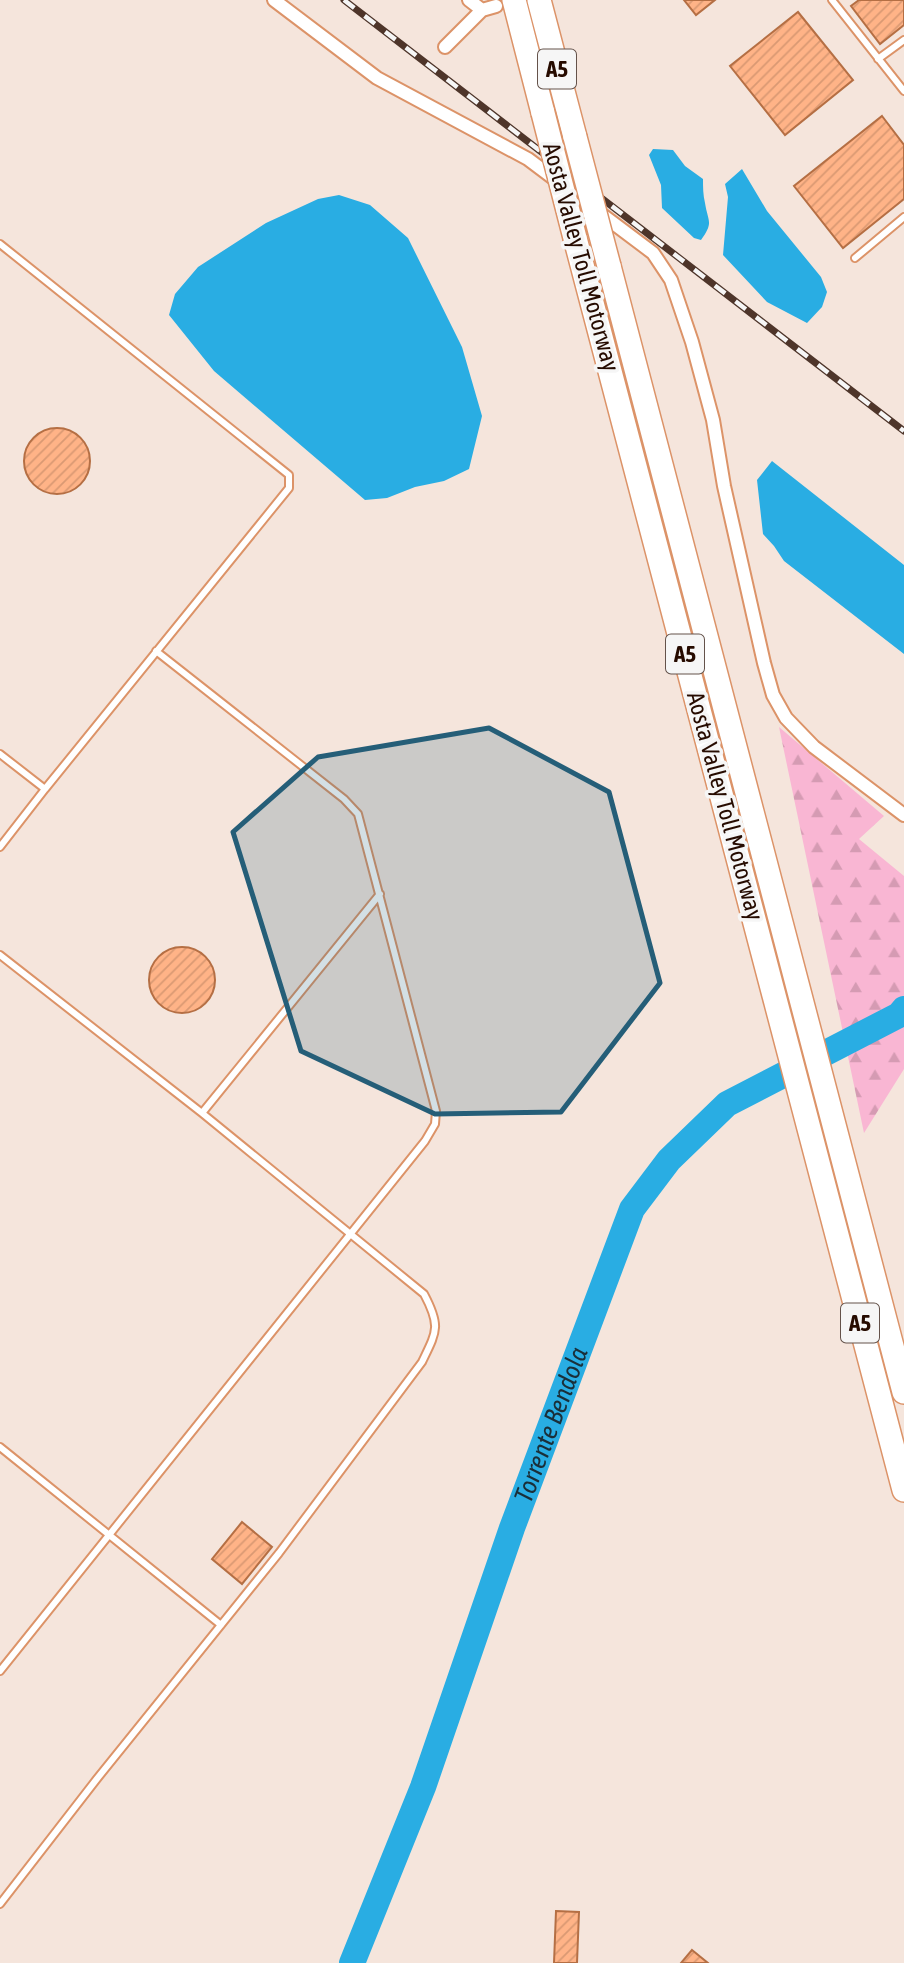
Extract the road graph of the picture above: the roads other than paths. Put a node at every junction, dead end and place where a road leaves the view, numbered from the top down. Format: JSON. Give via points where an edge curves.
{"nodes":[{"id":1,"x":274,"y":0,"type":"edge"},
{"id":2,"x":469,"y":0,"type":"edge"},
{"id":3,"x":539,"y":0,"type":"edge"},
{"id":4,"x":832,"y":0,"type":"edge"},
{"id":5,"x":505,"y":3,"type":"edge"},
{"id":6,"x":482,"y":10,"type":"junction"},
{"id":7,"x":904,"y":40,"type":"edge"},
{"id":8,"x":445,"y":47,"type":"dead end"},
{"id":9,"x":878,"y":59,"type":"junction"},
{"id":10,"x":904,"y":91,"type":"edge"},
{"id":11,"x":904,"y":217,"type":"edge"},
{"id":12,"x":0,"y":244,"type":"edge"},
{"id":13,"x":855,"y":258,"type":"dead end"},
{"id":14,"x":156,"y":652,"type":"junction"},
{"id":15,"x":0,"y":754,"type":"edge"},
{"id":16,"x":45,"y":789,"type":"junction"},
{"id":17,"x":904,"y":815,"type":"edge"},
{"id":18,"x":0,"y":847,"type":"edge"},
{"id":19,"x":380,"y":894,"type":"junction"},
{"id":20,"x":0,"y":955,"type":"edge"},
{"id":21,"x":202,"y":1113,"type":"junction"},
{"id":22,"x":351,"y":1233,"type":"junction"},
{"id":23,"x":904,"y":1392,"type":"edge"},
{"id":24,"x":0,"y":1447,"type":"edge"},
{"id":25,"x":904,"y":1490,"type":"edge"},
{"id":26,"x":110,"y":1534,"type":"junction"},
{"id":27,"x":221,"y":1625,"type":"junction"},
{"id":28,"x":0,"y":1671,"type":"edge"},
{"id":29,"x":0,"y":1904,"type":"edge"}],
"edges":[{"from":1,"to":17,"type":"street","via":[[377,78],[528,159],[653,253],[671,280],[713,420],[773,695],[786,718],[814,747]]},
{"from":2,"to":6,"type":"street"},
{"from":3,"to":23,"type":"highway","name":"Aosta Valley Toll Motorway","number":"A5","bridge":true},
{"from":4,"to":9,"type":"lane"},
{"from":5,"to":6,"type":"street"},
{"from":5,"to":25,"type":"highway","name":"Aosta Valley Toll Motorway","number":"A5","bridge":true,"via":[[543,113]]},
{"from":6,"to":8,"type":"street"},
{"from":7,"to":9,"type":"lane"},
{"from":9,"to":10,"type":"lane"},
{"from":11,"to":13,"type":"lane"},
{"from":12,"to":14,"type":"lane","via":[[289,475],[289,488]]},
{"from":14,"to":16,"type":"lane"},
{"from":14,"to":19,"type":"lane","via":[[358,814]]},
{"from":15,"to":16,"type":"lane"},
{"from":16,"to":18,"type":"lane"},
{"from":19,"to":21,"type":"lane"},
{"from":19,"to":22,"type":"lane","via":[[436,1111],[435,1124]]},
{"from":20,"to":21,"type":"lane"},
{"from":21,"to":22,"type":"lane"},
{"from":22,"to":26,"type":"lane"},
{"from":22,"to":27,"type":"lane","via":[[424,1294],[435,1314],[435,1334],[422,1362]]},
{"from":24,"to":26,"type":"lane"},
{"from":26,"to":27,"type":"lane"},
{"from":26,"to":28,"type":"lane"},
{"from":27,"to":29,"type":"lane"}]}
